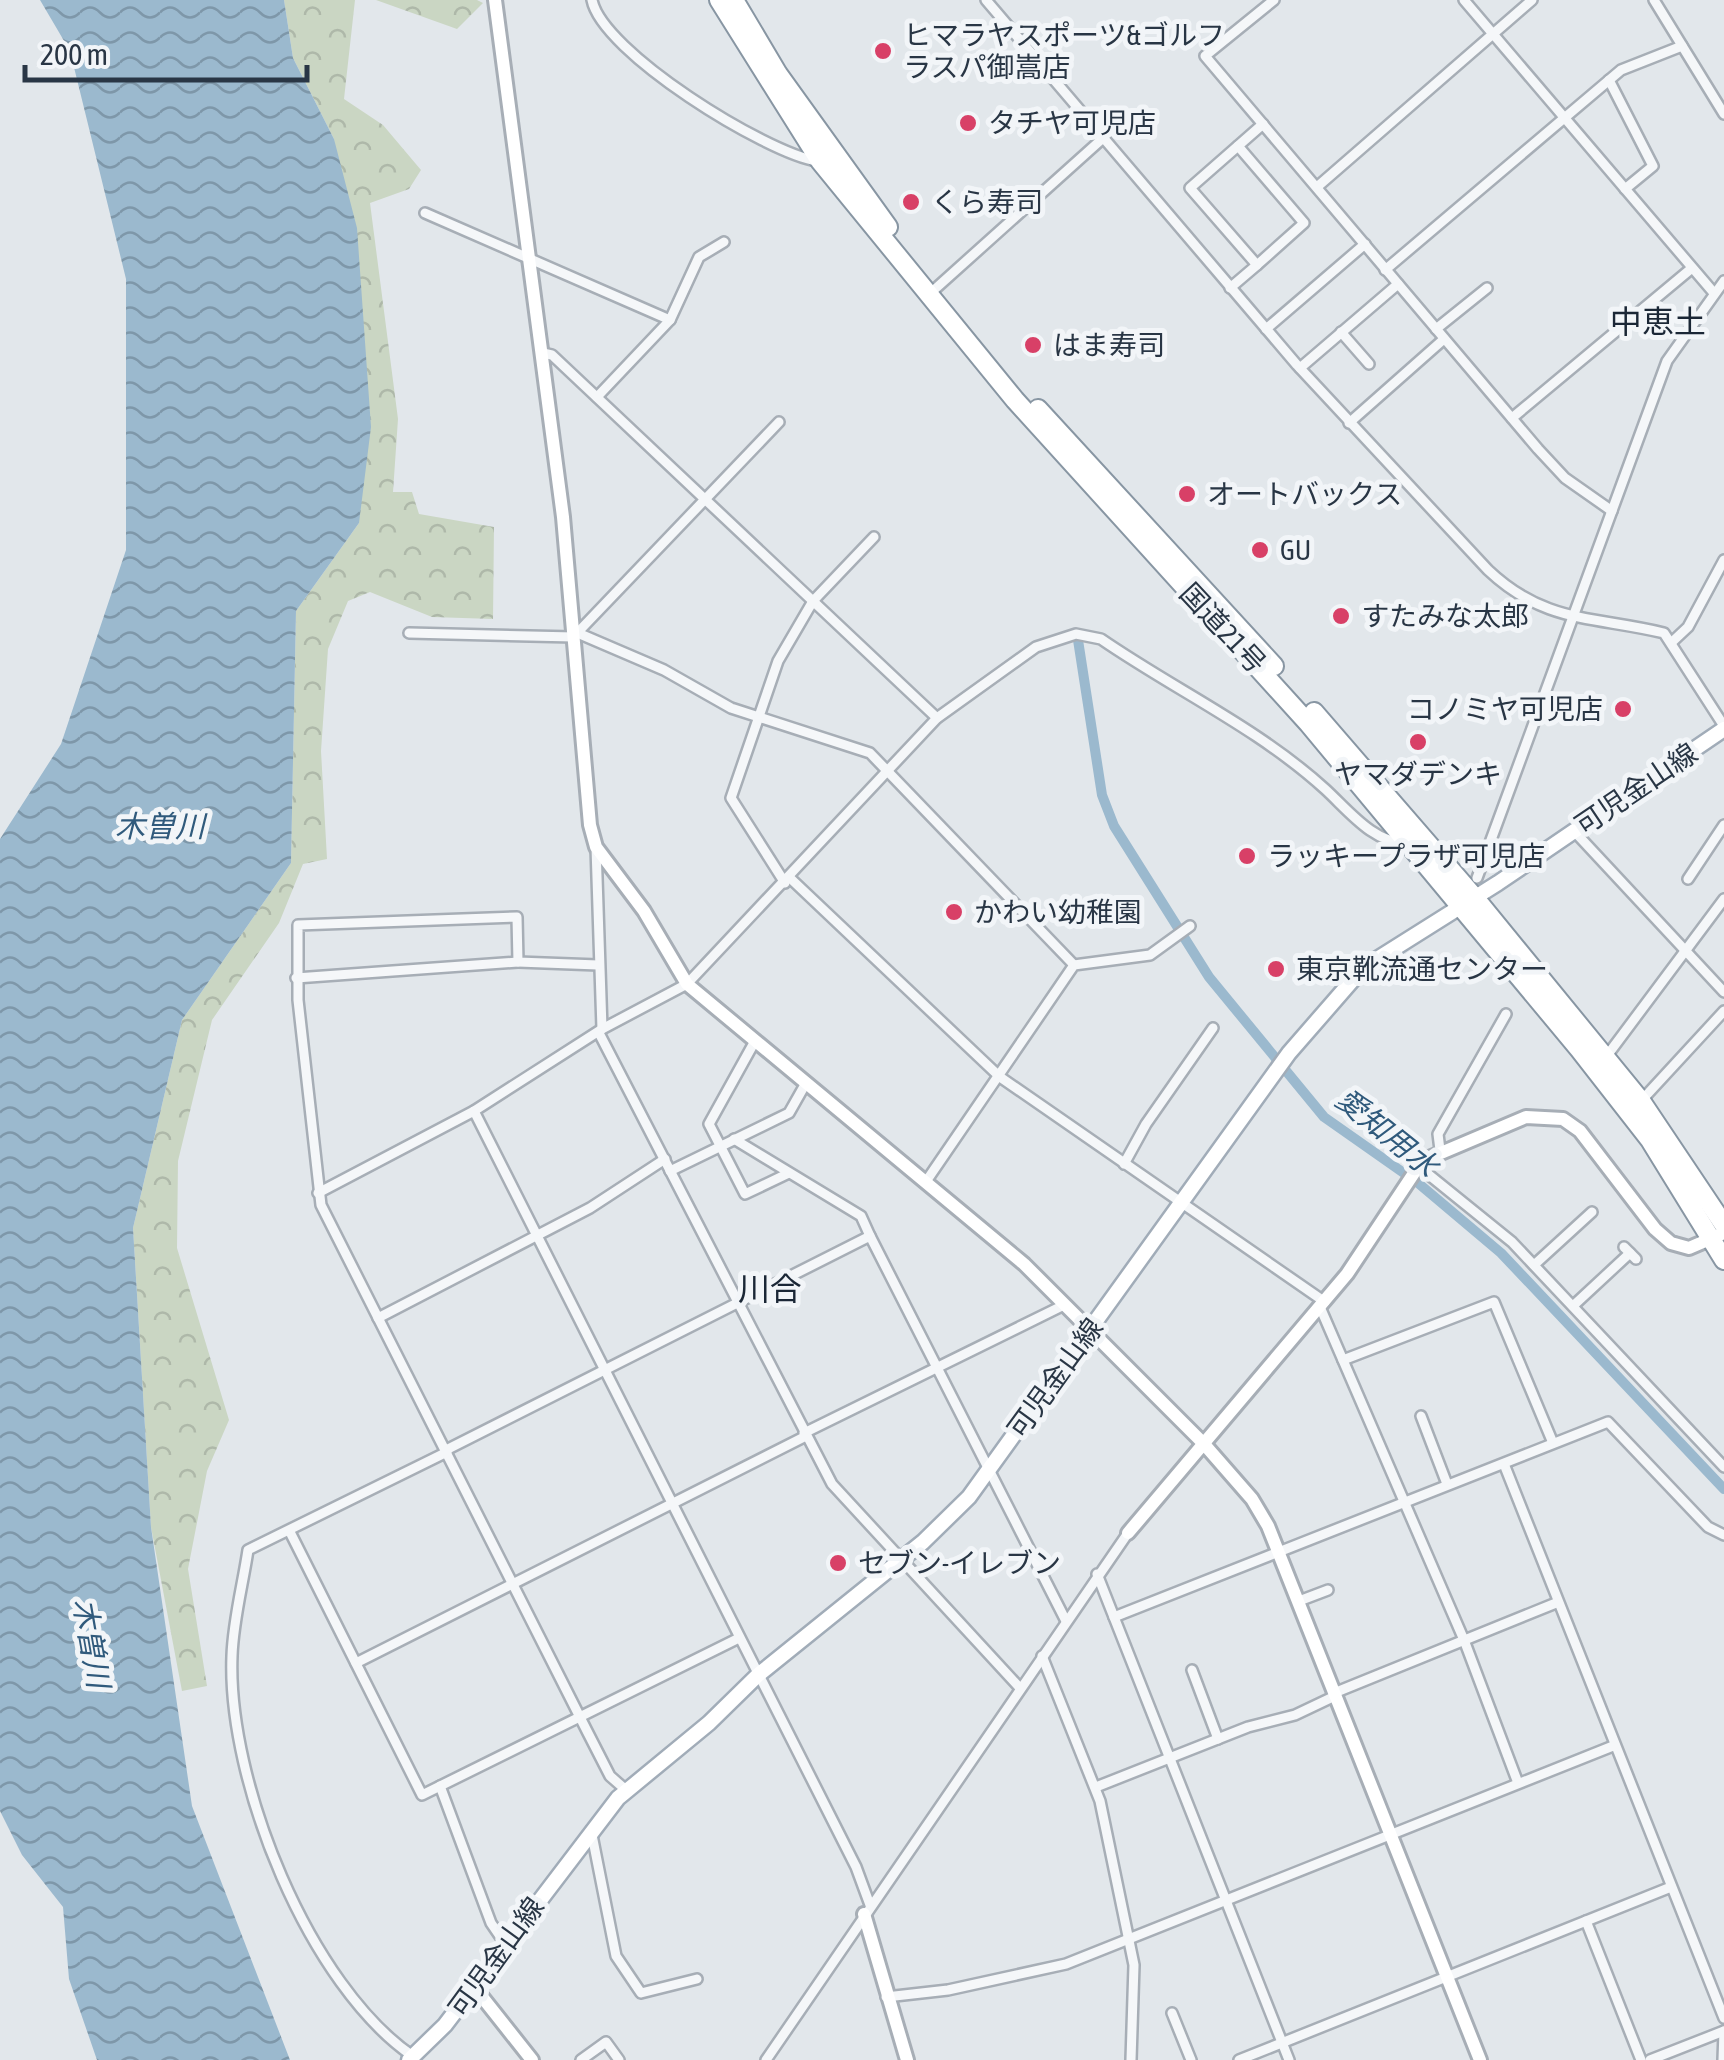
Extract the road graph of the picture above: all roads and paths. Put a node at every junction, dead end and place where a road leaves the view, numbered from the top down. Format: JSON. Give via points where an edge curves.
{"nodes":[{"id":1,"x":496,"y":0,"type":"edge"},
{"id":2,"x":592,"y":0,"type":"edge"},
{"id":3,"x":719,"y":0,"type":"edge"},
{"id":4,"x":734,"y":0,"type":"edge"},
{"id":5,"x":986,"y":0,"type":"edge"},
{"id":6,"x":1274,"y":0,"type":"edge"},
{"id":7,"x":1464,"y":0,"type":"edge"},
{"id":8,"x":1532,"y":0,"type":"edge"},
{"id":9,"x":1654,"y":0,"type":"edge"},
{"id":10,"x":1493,"y":35,"type":"junction"},
{"id":11,"x":1682,"y":46,"type":"junction"},
{"id":12,"x":1609,"y":80,"type":"junction"},
{"id":13,"x":1724,"y":114,"type":"edge"},
{"id":14,"x":1564,"y":118,"type":"junction"},
{"id":15,"x":1263,"y":124,"type":"junction"},
{"id":16,"x":1102,"y":139,"type":"junction"},
{"id":17,"x":1238,"y":146,"type":"junction"},
{"id":18,"x":820,"y":162,"type":"junction"},
{"id":19,"x":1316,"y":187,"type":"junction"},
{"id":20,"x":1624,"y":189,"type":"junction"},
{"id":21,"x":426,"y":213,"type":"dead end"},
{"id":22,"x":724,"y":242,"type":"dead end"},
{"id":23,"x":1364,"y":244,"type":"junction"},
{"id":24,"x":529,"y":256,"type":"junction"},
{"id":25,"x":1257,"y":265,"type":"junction"},
{"id":26,"x":1692,"y":268,"type":"junction"},
{"id":27,"x":1385,"y":270,"type":"junction"},
{"id":28,"x":1724,"y":281,"type":"edge"},
{"id":29,"x":1398,"y":284,"type":"junction"},
{"id":30,"x":1230,"y":288,"type":"junction"},
{"id":31,"x":1487,"y":288,"type":"dead end"},
{"id":32,"x":935,"y":289,"type":"junction"},
{"id":33,"x":1714,"y":293,"type":"junction"},
{"id":34,"x":670,"y":320,"type":"junction"},
{"id":35,"x":1266,"y":329,"type":"junction"},
{"id":36,"x":1436,"y":329,"type":"junction"},
{"id":37,"x":1341,"y":332,"type":"junction"},
{"id":38,"x":1444,"y":339,"type":"junction"},
{"id":39,"x":543,"y":353,"type":"junction"},
{"id":40,"x":1369,"y":364,"type":"dead end"},
{"id":41,"x":1300,"y":368,"type":"junction"},
{"id":42,"x":597,"y":397,"type":"junction"},
{"id":43,"x":1512,"y":418,"type":"junction"},
{"id":44,"x":780,"y":422,"type":"dead end"},
{"id":45,"x":1349,"y":423,"type":"junction"},
{"id":46,"x":706,"y":499,"type":"junction"},
{"id":47,"x":1612,"y":511,"type":"junction"},
{"id":48,"x":874,"y":537,"type":"dead end"},
{"id":49,"x":1724,"y":560,"type":"edge"},
{"id":50,"x":813,"y":601,"type":"junction"},
{"id":51,"x":1572,"y":619,"type":"junction"},
{"id":52,"x":409,"y":632,"type":"dead end"},
{"id":53,"x":576,"y":633,"type":"junction"},
{"id":54,"x":1672,"y":642,"type":"junction"},
{"id":55,"x":758,"y":716,"type":"junction"},
{"id":56,"x":937,"y":718,"type":"junction"},
{"id":57,"x":1724,"y":728,"type":"edge"},
{"id":58,"x":887,"y":773,"type":"junction"},
{"id":59,"x":1724,"y":825,"type":"edge"},
{"id":60,"x":1574,"y":831,"type":"junction"},
{"id":61,"x":1408,"y":844,"type":"junction"},
{"id":62,"x":596,"y":847,"type":"junction"},
{"id":63,"x":1477,"y":878,"type":"dead end"},
{"id":64,"x":1688,"y":879,"type":"dead end"},
{"id":65,"x":787,"y":880,"type":"junction"},
{"id":66,"x":1724,"y":899,"type":"edge"},
{"id":67,"x":1468,"y":902,"type":"junction"},
{"id":68,"x":1190,"y":926,"type":"dead end"},
{"id":69,"x":1686,"y":950,"type":"junction"},
{"id":70,"x":518,"y":962,"type":"junction"},
{"id":71,"x":598,"y":965,"type":"junction"},
{"id":72,"x":1074,"y":965,"type":"junction"},
{"id":73,"x":296,"y":978,"type":"junction"},
{"id":74,"x":688,"y":984,"type":"junction"},
{"id":75,"x":1724,"y":992,"type":"edge"},
{"id":76,"x":1724,"y":1011,"type":"edge"},
{"id":77,"x":1506,"y":1014,"type":"dead end"},
{"id":78,"x":1213,"y":1028,"type":"dead end"},
{"id":79,"x":600,"y":1031,"type":"junction"},
{"id":80,"x":755,"y":1041,"type":"junction"},
{"id":81,"x":1606,"y":1058,"type":"junction"},
{"id":82,"x":1000,"y":1077,"type":"junction"},
{"id":83,"x":806,"y":1083,"type":"junction"},
{"id":84,"x":1641,"y":1101,"type":"junction"},
{"id":85,"x":474,"y":1111,"type":"junction"},
{"id":86,"x":734,"y":1139,"type":"junction"},
{"id":87,"x":720,"y":1146,"type":"junction"},
{"id":88,"x":1440,"y":1150,"type":"junction"},
{"id":89,"x":665,"y":1160,"type":"junction"},
{"id":90,"x":1124,"y":1164,"type":"junction"},
{"id":91,"x":1416,"y":1168,"type":"junction"},
{"id":92,"x":670,"y":1171,"type":"junction"},
{"id":93,"x":789,"y":1173,"type":"junction"},
{"id":94,"x":927,"y":1180,"type":"junction"},
{"id":95,"x":318,"y":1193,"type":"junction"},
{"id":96,"x":1181,"y":1203,"type":"junction"},
{"id":97,"x":1592,"y":1212,"type":"dead end"},
{"id":98,"x":1720,"y":1233,"type":"edge"},
{"id":99,"x":537,"y":1235,"type":"junction"},
{"id":100,"x":870,"y":1236,"type":"junction"},
{"id":101,"x":1630,"y":1253,"type":"dead end"},
{"id":102,"x":1724,"y":1260,"type":"edge"},
{"id":103,"x":1534,"y":1265,"type":"junction"},
{"id":104,"x":738,"y":1304,"type":"junction"},
{"id":105,"x":1323,"y":1304,"type":"junction"},
{"id":106,"x":1064,"y":1305,"type":"junction"},
{"id":107,"x":1574,"y":1305,"type":"junction"},
{"id":108,"x":378,"y":1318,"type":"junction"},
{"id":109,"x":1088,"y":1330,"type":"junction"},
{"id":110,"x":1343,"y":1360,"type":"junction"},
{"id":111,"x":938,"y":1367,"type":"junction"},
{"id":112,"x":604,"y":1369,"type":"junction"},
{"id":113,"x":1421,"y":1416,"type":"dead end"},
{"id":114,"x":805,"y":1435,"type":"junction"},
{"id":115,"x":1204,"y":1444,"type":"junction"},
{"id":116,"x":1554,"y":1444,"type":"junction"},
{"id":117,"x":447,"y":1451,"type":"junction"},
{"id":118,"x":1504,"y":1464,"type":"junction"},
{"id":119,"x":1724,"y":1467,"type":"edge"},
{"id":120,"x":989,"y":1470,"type":"junction"},
{"id":121,"x":1447,"y":1484,"type":"junction"},
{"id":122,"x":1402,"y":1501,"type":"junction"},
{"id":123,"x":672,"y":1503,"type":"junction"},
{"id":124,"x":290,"y":1532,"type":"junction"},
{"id":125,"x":1128,"y":1534,"type":"joint"},
{"id":126,"x":1724,"y":1535,"type":"edge"},
{"id":127,"x":1277,"y":1550,"type":"junction"},
{"id":128,"x":900,"y":1560,"type":"junction"},
{"id":129,"x":1098,"y":1574,"type":"junction"},
{"id":130,"x":512,"y":1584,"type":"junction"},
{"id":131,"x":1328,"y":1590,"type":"dead end"},
{"id":132,"x":1299,"y":1601,"type":"junction"},
{"id":133,"x":1556,"y":1603,"type":"junction"},
{"id":134,"x":1114,"y":1618,"type":"junction"},
{"id":135,"x":1066,"y":1622,"type":"junction"},
{"id":136,"x":739,"y":1638,"type":"junction"},
{"id":137,"x":1464,"y":1640,"type":"junction"},
{"id":138,"x":1042,"y":1656,"type":"junction"},
{"id":139,"x":356,"y":1663,"type":"junction"},
{"id":140,"x":1192,"y":1670,"type":"dead end"},
{"id":141,"x":758,"y":1676,"type":"junction"},
{"id":142,"x":1020,"y":1688,"type":"junction"},
{"id":143,"x":1334,"y":1694,"type":"junction"},
{"id":144,"x":579,"y":1716,"type":"junction"},
{"id":145,"x":1218,"y":1739,"type":"junction"},
{"id":146,"x":1613,"y":1746,"type":"junction"},
{"id":147,"x":1170,"y":1758,"type":"junction"},
{"id":148,"x":1518,"y":1783,"type":"junction"},
{"id":149,"x":440,"y":1786,"type":"junction"},
{"id":150,"x":1096,"y":1787,"type":"junction"},
{"id":151,"x":626,"y":1790,"type":"junction"},
{"id":152,"x":591,"y":1829,"type":"junction"},
{"id":153,"x":1390,"y":1834,"type":"junction"},
{"id":154,"x":1671,"y":1887,"type":"junction"},
{"id":155,"x":1226,"y":1900,"type":"junction"},
{"id":156,"x":867,"y":1909,"type":"junction"},
{"id":157,"x":1586,"y":1921,"type":"junction"},
{"id":158,"x":1128,"y":1939,"type":"junction"},
{"id":159,"x":506,"y":1945,"type":"junction"},
{"id":160,"x":697,"y":1978,"type":"dead end"},
{"id":161,"x":1448,"y":1978,"type":"junction"},
{"id":162,"x":475,"y":1988,"type":"junction"},
{"id":163,"x":886,"y":1997,"type":"junction"},
{"id":164,"x":1172,"y":2013,"type":"dead end"},
{"id":165,"x":1724,"y":2018,"type":"edge"},
{"id":166,"x":1724,"y":2031,"type":"edge"},
{"id":167,"x":1282,"y":2042,"type":"junction"},
{"id":168,"x":523,"y":2057,"type":"edge"},
{"id":169,"x":411,"y":2058,"type":"edge"},
{"id":170,"x":582,"y":2060,"type":"edge"},
{"id":171,"x":619,"y":2060,"type":"edge"},
{"id":172,"x":766,"y":2060,"type":"edge"},
{"id":173,"x":907,"y":2060,"type":"edge"},
{"id":174,"x":1131,"y":2060,"type":"edge"},
{"id":175,"x":1192,"y":2060,"type":"edge"},
{"id":176,"x":1240,"y":2060,"type":"edge"},
{"id":177,"x":1290,"y":2060,"type":"edge"},
{"id":178,"x":1480,"y":2060,"type":"edge"},
{"id":179,"x":1641,"y":2060,"type":"edge"},
{"id":180,"x":1650,"y":2060,"type":"edge"},
{"id":181,"x":1724,"y":2060,"type":"edge"}],
"edges":[{"from":1,"to":24,"type":"street"},
{"from":2,"to":18,"type":"street","via":[[604,23],[647,67],[778,150]]},
{"from":3,"to":18,"type":"highway","name":"国道21号"},
{"from":4,"to":32,"type":"highway","name":"国道21号","via":[[840,165]]},
{"from":5,"to":16,"type":"street"},
{"from":6,"to":15,"type":"street","via":[[1205,56]]},
{"from":7,"to":10,"type":"street"},
{"from":8,"to":10,"type":"street"},
{"from":9,"to":11,"type":"street"},
{"from":10,"to":14,"type":"street"},
{"from":10,"to":19,"type":"street"},
{"from":11,"to":12,"type":"street"},
{"from":11,"to":13,"type":"street"},
{"from":12,"to":14,"type":"street"},
{"from":12,"to":20,"type":"street","via":[[1653,166]]},
{"from":14,"to":20,"type":"street"},
{"from":14,"to":27,"type":"street"},
{"from":15,"to":17,"type":"street"},
{"from":15,"to":19,"type":"street"},
{"from":16,"to":30,"type":"street"},
{"from":16,"to":32,"type":"street"},
{"from":17,"to":25,"type":"street","via":[[1304,223]]},
{"from":17,"to":25,"type":"street","via":[[1190,188]]},
{"from":18,"to":61,"type":"highway","name":"国道21号","via":[[1014,400],[1258,665]]},
{"from":19,"to":23,"type":"street"},
{"from":20,"to":26,"type":"street"},
{"from":21,"to":24,"type":"street"},
{"from":22,"to":34,"type":"street","via":[[697,260]]},
{"from":23,"to":27,"type":"street"},
{"from":23,"to":35,"type":"street"},
{"from":24,"to":34,"type":"street"},
{"from":24,"to":39,"type":"street"},
{"from":25,"to":30,"type":"street"},
{"from":26,"to":33,"type":"street"},
{"from":26,"to":43,"type":"street"},
{"from":27,"to":29,"type":"street"},
{"from":28,"to":33,"type":"street"},
{"from":29,"to":36,"type":"street"},
{"from":29,"to":37,"type":"street"},
{"from":30,"to":35,"type":"street"},
{"from":31,"to":36,"type":"street"},
{"from":32,"to":67,"type":"highway","name":"国道21号","via":[[1266,656]]},
{"from":33,"to":47,"type":"street","via":[[1667,362]]},
{"from":34,"to":42,"type":"street"},
{"from":35,"to":41,"type":"street"},
{"from":36,"to":38,"type":"street"},
{"from":37,"to":40,"type":"street"},
{"from":37,"to":41,"type":"street"},
{"from":38,"to":43,"type":"street"},
{"from":38,"to":45,"type":"street"},
{"from":39,"to":42,"type":"street"},
{"from":39,"to":53,"type":"street"},
{"from":41,"to":45,"type":"street"},
{"from":42,"to":46,"type":"street"},
{"from":43,"to":47,"type":"street","via":[[1565,478]]},
{"from":44,"to":46,"type":"street"},
{"from":45,"to":51,"type":"street","via":[[1509,590]]},
{"from":46,"to":50,"type":"street"},
{"from":46,"to":53,"type":"street"},
{"from":47,"to":51,"type":"street"},
{"from":48,"to":50,"type":"street"},
{"from":49,"to":54,"type":"street"},
{"from":50,"to":55,"type":"street","via":[[778,661]]},
{"from":50,"to":56,"type":"street"},
{"from":51,"to":54,"type":"street","via":[[1653,630]]},
{"from":51,"to":63,"type":"street"},
{"from":52,"to":53,"type":"street"},
{"from":53,"to":55,"type":"street"},
{"from":53,"to":62,"type":"street"},
{"from":54,"to":57,"type":"street"},
{"from":55,"to":58,"type":"street","via":[[870,753]]},
{"from":55,"to":65,"type":"street","via":[[730,798]]},
{"from":56,"to":58,"type":"street"},
{"from":56,"to":61,"type":"street","via":[[1036,646],[1089,634],[1235,721],[1308,773],[1373,832]]},
{"from":57,"to":60,"type":"main road","name":"可児金山線"},
{"from":58,"to":65,"type":"street"},
{"from":58,"to":72,"type":"street"},
{"from":59,"to":64,"type":"street"},
{"from":60,"to":67,"type":"main road","name":"可児金山線"},
{"from":60,"to":69,"type":"street"},
{"from":61,"to":67,"type":"highway","name":"国道21号"},
{"from":62,"to":71,"type":"street"},
{"from":62,"to":74,"type":"street"},
{"from":65,"to":74,"type":"street"},
{"from":65,"to":82,"type":"street"},
{"from":66,"to":69,"type":"street"},
{"from":67,"to":81,"type":"highway","name":"国道21号"},
{"from":67,"to":96,"type":"main road","name":"可児金山線","via":[[1363,968],[1288,1053]]},
{"from":67,"to":98,"type":"highway","name":"国道21号"},
{"from":68,"to":72,"type":"street","via":[[1150,955]]},
{"from":69,"to":75,"type":"street"},
{"from":69,"to":81,"type":"street"},
{"from":70,"to":71,"type":"street"},
{"from":70,"to":73,"type":"street"},
{"from":70,"to":73,"type":"street","via":[[517,916],[298,925]]},
{"from":71,"to":79,"type":"street"},
{"from":72,"to":82,"type":"street"},
{"from":73,"to":95,"type":"street"},
{"from":74,"to":79,"type":"street"},
{"from":74,"to":80,"type":"street"},
{"from":76,"to":84,"type":"street"},
{"from":77,"to":88,"type":"street","via":[[1438,1134]]},
{"from":78,"to":90,"type":"street"},
{"from":79,"to":85,"type":"street"},
{"from":79,"to":89,"type":"street"},
{"from":80,"to":83,"type":"street"},
{"from":80,"to":87,"type":"street","via":[[709,1124]]},
{"from":81,"to":84,"type":"highway","name":"国道21号"},
{"from":82,"to":90,"type":"street"},
{"from":82,"to":94,"type":"street"},
{"from":83,"to":86,"type":"street","via":[[788,1113]]},
{"from":83,"to":94,"type":"street"},
{"from":84,"to":98,"type":"highway","name":"国道21号"},
{"from":85,"to":95,"type":"street"},
{"from":85,"to":99,"type":"street"},
{"from":86,"to":87,"type":"street"},
{"from":86,"to":93,"type":"street"},
{"from":87,"to":92,"type":"street"},
{"from":87,"to":93,"type":"street","via":[[746,1194]]},
{"from":88,"to":91,"type":"street"},
{"from":88,"to":98,"type":"street","via":[[1526,1116],[1563,1119],[1664,1238],[1688,1248]]},
{"from":89,"to":92,"type":"street"},
{"from":89,"to":99,"type":"street"},
{"from":90,"to":96,"type":"street"},
{"from":91,"to":103,"type":"street"},
{"from":91,"to":105,"type":"street"},
{"from":92,"to":104,"type":"street"},
{"from":93,"to":100,"type":"street","via":[[861,1216]]},
{"from":94,"to":106,"type":"street"},
{"from":95,"to":108,"type":"street"},
{"from":96,"to":105,"type":"street"},
{"from":96,"to":109,"type":"main road","name":"可児金山線"},
{"from":97,"to":103,"type":"street"},
{"from":98,"to":102,"type":"highway","name":"国道21号"},
{"from":99,"to":108,"type":"street"},
{"from":99,"to":112,"type":"street"},
{"from":100,"to":104,"type":"street"},
{"from":100,"to":111,"type":"street"},
{"from":101,"to":107,"type":"street"},
{"from":103,"to":107,"type":"street"},
{"from":104,"to":112,"type":"street"},
{"from":104,"to":114,"type":"street"},
{"from":105,"to":110,"type":"street"},
{"from":105,"to":115,"type":"street"},
{"from":106,"to":109,"type":"street"},
{"from":106,"to":111,"type":"street"},
{"from":107,"to":119,"type":"street"},
{"from":108,"to":117,"type":"street"},
{"from":109,"to":115,"type":"street"},
{"from":109,"to":120,"type":"main road","name":"可児金山線"},
{"from":110,"to":116,"type":"street","via":[[1494,1302]]},
{"from":110,"to":122,"type":"street"},
{"from":111,"to":114,"type":"street"},
{"from":111,"to":120,"type":"street"},
{"from":112,"to":117,"type":"street"},
{"from":112,"to":123,"type":"street"},
{"from":113,"to":121,"type":"street"},
{"from":114,"to":123,"type":"street"},
{"from":114,"to":128,"type":"street","via":[[832,1484]]},
{"from":115,"to":125,"type":"street"},
{"from":115,"to":127,"type":"street","via":[[1261,1511]]},
{"from":116,"to":118,"type":"street"},
{"from":116,"to":126,"type":"street","via":[[1608,1422],[1708,1527]]},
{"from":117,"to":124,"type":"street"},
{"from":117,"to":130,"type":"street"},
{"from":118,"to":121,"type":"street"},
{"from":118,"to":133,"type":"street"},
{"from":120,"to":128,"type":"main road","name":"可児金山線","via":[[947,1520]]},
{"from":120,"to":135,"type":"street"},
{"from":121,"to":122,"type":"street"},
{"from":122,"to":127,"type":"street"},
{"from":122,"to":137,"type":"street"},
{"from":123,"to":130,"type":"street"},
{"from":123,"to":136,"type":"street"},
{"from":124,"to":139,"type":"street"},
{"from":124,"to":169,"type":"street","via":[[248,1550],[232,1654],[242,1754],[268,1841],[305,1927],[389,2040]]},
{"from":125,"to":129,"type":"street"},
{"from":127,"to":132,"type":"street"},
{"from":127,"to":134,"type":"street"},
{"from":128,"to":141,"type":"main road","name":"可児金山線"},
{"from":128,"to":142,"type":"street"},
{"from":129,"to":134,"type":"street"},
{"from":129,"to":135,"type":"street"},
{"from":130,"to":139,"type":"street"},
{"from":130,"to":144,"type":"street"},
{"from":131,"to":132,"type":"street"},
{"from":132,"to":143,"type":"street"},
{"from":133,"to":137,"type":"street"},
{"from":133,"to":146,"type":"street"},
{"from":134,"to":147,"type":"street"},
{"from":135,"to":138,"type":"street"},
{"from":136,"to":141,"type":"street"},
{"from":136,"to":144,"type":"street"},
{"from":137,"to":143,"type":"street"},
{"from":137,"to":148,"type":"street"},
{"from":138,"to":142,"type":"street"},
{"from":138,"to":150,"type":"street"},
{"from":139,"to":149,"type":"street","via":[[422,1795]]},
{"from":140,"to":145,"type":"street"},
{"from":141,"to":151,"type":"main road","name":"可児金山線"},
{"from":141,"to":156,"type":"street"},
{"from":142,"to":156,"type":"street"},
{"from":143,"to":145,"type":"street","via":[[1295,1715]]},
{"from":143,"to":153,"type":"street"},
{"from":144,"to":149,"type":"street"},
{"from":144,"to":151,"type":"street","via":[[610,1776]]},
{"from":145,"to":147,"type":"street"},
{"from":146,"to":148,"type":"street"},
{"from":146,"to":154,"type":"street"},
{"from":147,"to":150,"type":"street"},
{"from":147,"to":155,"type":"street"},
{"from":148,"to":153,"type":"street"},
{"from":149,"to":159,"type":"street","via":[[490,1923]]},
{"from":150,"to":158,"type":"street"},
{"from":151,"to":152,"type":"main road","name":"可児金山線"},
{"from":152,"to":159,"type":"main road","name":"可児金山線"},
{"from":152,"to":160,"type":"street","via":[[623,1972],[641,1994]]},
{"from":153,"to":155,"type":"street"},
{"from":153,"to":161,"type":"street"},
{"from":154,"to":157,"type":"street"},
{"from":154,"to":165,"type":"street"},
{"from":155,"to":158,"type":"street"},
{"from":155,"to":167,"type":"street"},
{"from":156,"to":163,"type":"street"},
{"from":156,"to":172,"type":"street"},
{"from":157,"to":161,"type":"street"},
{"from":157,"to":179,"type":"street"},
{"from":158,"to":163,"type":"street","via":[[1015,1977]]},
{"from":158,"to":174,"type":"street","via":[[1134,1965]]},
{"from":159,"to":162,"type":"main road","name":"可児金山線"},
{"from":161,"to":167,"type":"street"},
{"from":161,"to":178,"type":"street"},
{"from":162,"to":168,"type":"street"},
{"from":162,"to":169,"type":"main road","name":"可児金山線"},
{"from":163,"to":173,"type":"street"},
{"from":164,"to":175,"type":"street"},
{"from":166,"to":180,"type":"street"},
{"from":166,"to":181,"type":"street"},
{"from":167,"to":176,"type":"street"},
{"from":167,"to":177,"type":"street"},
{"from":170,"to":171,"type":"street","via":[[606,2042]]}]}
